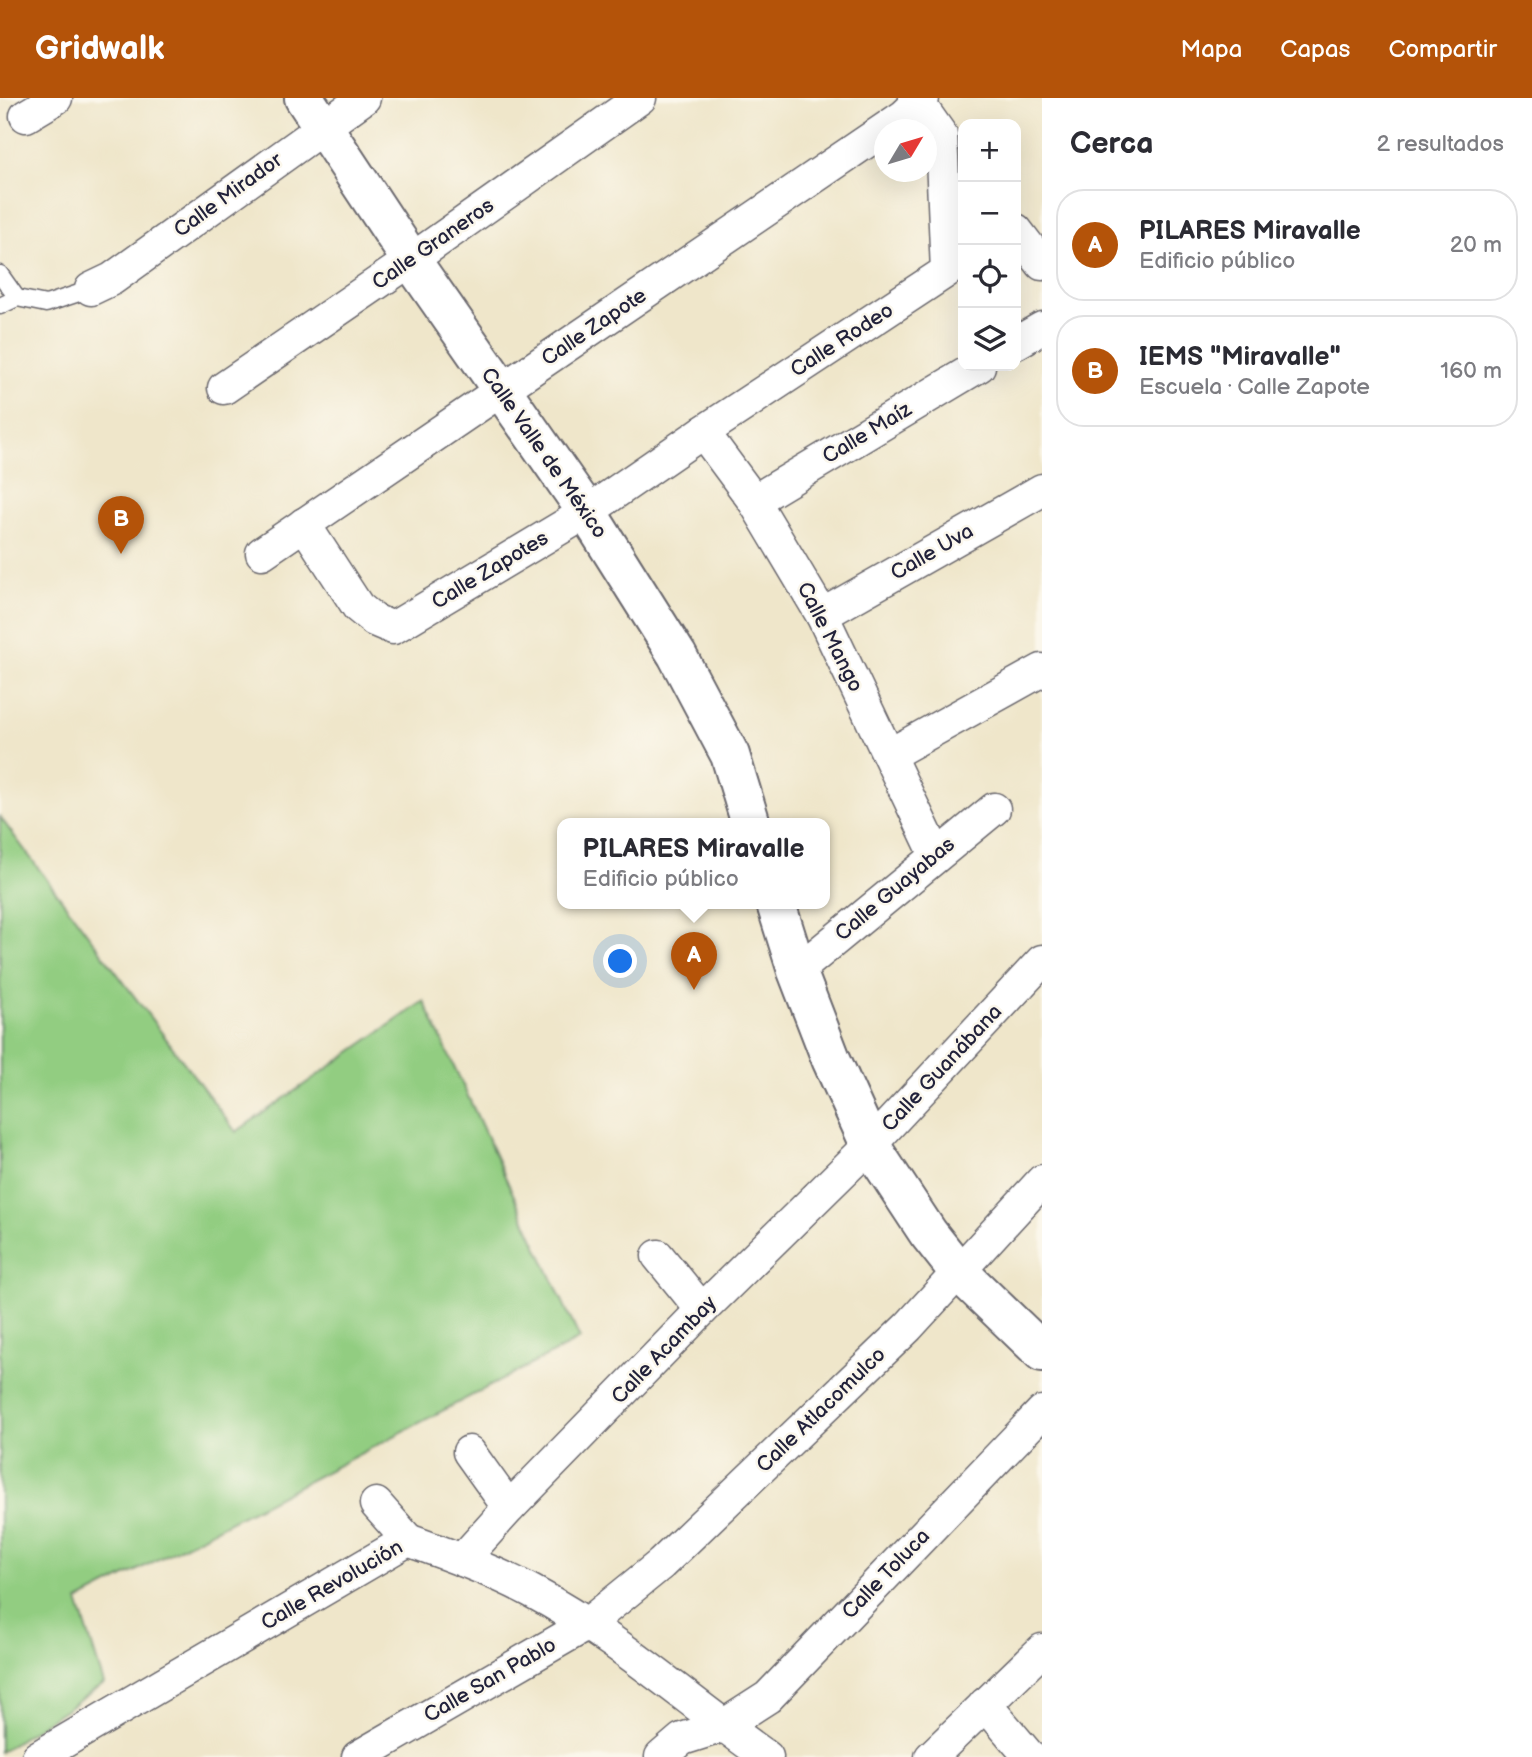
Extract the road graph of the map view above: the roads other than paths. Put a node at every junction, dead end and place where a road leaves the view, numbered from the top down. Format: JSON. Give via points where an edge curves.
{"nodes":[{"id":1,"x":56,"y":98,"type":"edge"},
{"id":2,"x":364,"y":98,"type":"edge"},
{"id":3,"x":640,"y":98,"type":"edge"},
{"id":4,"x":919,"y":100,"type":"edge"},
{"id":5,"x":313,"y":112,"type":"edge"},
{"id":6,"x":26,"y":116,"type":"dead end"},
{"id":7,"x":941,"y":135,"type":"junction"},
{"id":8,"x":958,"y":157,"type":"edge"},
{"id":9,"x":1021,"y":237,"type":"edge"},
{"id":10,"x":411,"y":260,"type":"junction"},
{"id":11,"x":1042,"y":264,"type":"edge"},
{"id":12,"x":0,"y":274,"type":"edge"},
{"id":13,"x":91,"y":289,"type":"joint"},
{"id":14,"x":17,"y":298,"type":"junction"},
{"id":15,"x":0,"y":306,"type":"edge"},
{"id":16,"x":1042,"y":328,"type":"edge"},
{"id":17,"x":1021,"y":340,"type":"edge"},
{"id":18,"x":971,"y":371,"type":"edge"},
{"id":19,"x":224,"y":388,"type":"dead end"},
{"id":20,"x":500,"y":391,"type":"junction"},
{"id":21,"x":703,"y":432,"type":"junction"},
{"id":22,"x":1042,"y":490,"type":"edge"},
{"id":23,"x":754,"y":501,"type":"junction"},
{"id":24,"x":587,"y":512,"type":"junction"},
{"id":25,"x":304,"y":524,"type":"junction"},
{"id":26,"x":262,"y":552,"type":"dead end"},
{"id":27,"x":822,"y":615,"type":"junction"},
{"id":28,"x":1042,"y":670,"type":"edge"},
{"id":29,"x":889,"y":755,"type":"junction"},
{"id":30,"x":994,"y":809,"type":"dead end"},
{"id":31,"x":749,"y":818,"type":"edge"},
{"id":32,"x":936,"y":855,"type":"junction"},
{"id":33,"x":778,"y":909,"type":"edge"},
{"id":34,"x":1042,"y":961,"type":"edge"},
{"id":35,"x":797,"y":971,"type":"junction"},
{"id":36,"x":870,"y":1145,"type":"junction"},
{"id":37,"x":1042,"y":1181,"type":"edge"},
{"id":38,"x":658,"y":1256,"type":"dead end"},
{"id":39,"x":958,"y":1271,"type":"junction"},
{"id":40,"x":702,"y":1310,"type":"junction"},
{"id":41,"x":1042,"y":1352,"type":"edge"},
{"id":42,"x":1042,"y":1412,"type":"edge"},
{"id":43,"x":469,"y":1452,"type":"dead end"},
{"id":44,"x":376,"y":1504,"type":"dead end"},
{"id":45,"x":509,"y":1508,"type":"junction"},
{"id":46,"x":408,"y":1540,"type":"junction"},
{"id":47,"x":462,"y":1560,"type":"junction"},
{"id":48,"x":586,"y":1625,"type":"junction"},
{"id":49,"x":1042,"y":1650,"type":"edge"},
{"id":50,"x":985,"y":1704,"type":"junction"},
{"id":51,"x":723,"y":1726,"type":"junction"},
{"id":52,"x":38,"y":1757,"type":"edge"},
{"id":53,"x":358,"y":1757,"type":"edge"},
{"id":54,"x":661,"y":1757,"type":"edge"},
{"id":55,"x":766,"y":1757,"type":"edge"},
{"id":56,"x":931,"y":1757,"type":"edge"},
{"id":57,"x":1030,"y":1757,"type":"edge"}],
"edges":[{"from":1,"to":6,"type":"street"},
{"from":2,"to":5,"type":"street","name":"Calle Mirador"},
{"from":3,"to":10,"type":"street","name":"Calle Graneros"},
{"from":4,"to":7,"type":"street"},
{"from":4,"to":20,"type":"street","name":"Calle Zapote","via":[[904,116]]},
{"from":5,"to":10,"type":"street","name":"Calle Valle de México"},
{"from":5,"to":13,"type":"street","name":"Calle Mirador","via":[[112,279]]},
{"from":7,"to":8,"type":"street"},
{"from":7,"to":21,"type":"street","name":"Calle Rodeo","via":[[947,271]]},
{"from":9,"to":11,"type":"street"},
{"from":10,"to":19,"type":"street","name":"Calle Graneros"},
{"from":10,"to":20,"type":"street","name":"Calle Valle de México"},
{"from":12,"to":14,"type":"lane"},
{"from":13,"to":14,"type":"lane","via":[[46,304]]},
{"from":14,"to":15,"type":"lane"},
{"from":16,"to":17,"type":"street"},
{"from":18,"to":23,"type":"street","name":"Calle Maíz"},
{"from":20,"to":24,"type":"street","name":"Calle Valle de México"},
{"from":20,"to":25,"type":"street","name":"Calle Zapote"},
{"from":21,"to":23,"type":"street","name":"Calle Mango"},
{"from":21,"to":24,"type":"street","name":"Calle Rodeo"},
{"from":22,"to":27,"type":"street","name":"Calle Uva"},
{"from":23,"to":27,"type":"street","name":"Calle Mango"},
{"from":24,"to":25,"type":"street","name":"Calle Zapotes","via":[[393,628],[358,607]]},
{"from":24,"to":31,"type":"street","name":"Calle Valle de México","via":[[677,655],[730,755]]},
{"from":25,"to":26,"type":"street","name":"Calle Zapote"},
{"from":27,"to":29,"type":"street","name":"Calle Mango"},
{"from":28,"to":29,"type":"street"},
{"from":29,"to":32,"type":"street","name":"Calle Mango"},
{"from":30,"to":32,"type":"street","name":"Calle Guayabas"},
{"from":32,"to":35,"type":"street","name":"Calle Guayabas"},
{"from":33,"to":35,"type":"street"},
{"from":34,"to":36,"type":"street","name":"Calle Guanábana"},
{"from":35,"to":36,"type":"street"},
{"from":36,"to":39,"type":"street"},
{"from":36,"to":40,"type":"street","name":"Calle Acambay"},
{"from":37,"to":39,"type":"street","name":"Calle Atlacomulco"},
{"from":38,"to":40,"type":"street"},
{"from":39,"to":41,"type":"street"},
{"from":39,"to":48,"type":"street","name":"Calle Atlacomulco","via":[[908,1327],[661,1564]]},
{"from":40,"to":45,"type":"street","name":"Calle Acambay"},
{"from":42,"to":51,"type":"street","name":"Calle Toluca","via":[[768,1697]]},
{"from":43,"to":45,"type":"street"},
{"from":44,"to":46,"type":"street"},
{"from":45,"to":47,"type":"street","name":"Calle Acambay"},
{"from":46,"to":47,"type":"street","name":"Calle Revolución"},
{"from":46,"to":52,"type":"street","name":"Calle Revolución"},
{"from":47,"to":48,"type":"street","name":"Calle Revolución","via":[[531,1591]]},
{"from":48,"to":51,"type":"street","name":"Calle Revolución"},
{"from":48,"to":53,"type":"street","name":"Calle San Pablo"},
{"from":49,"to":50,"type":"street"},
{"from":50,"to":56,"type":"street"},
{"from":50,"to":57,"type":"street"},
{"from":51,"to":54,"type":"street","name":"Calle Toluca","via":[[682,1740]]},
{"from":51,"to":55,"type":"street","name":"Calle Revolución"}]}
